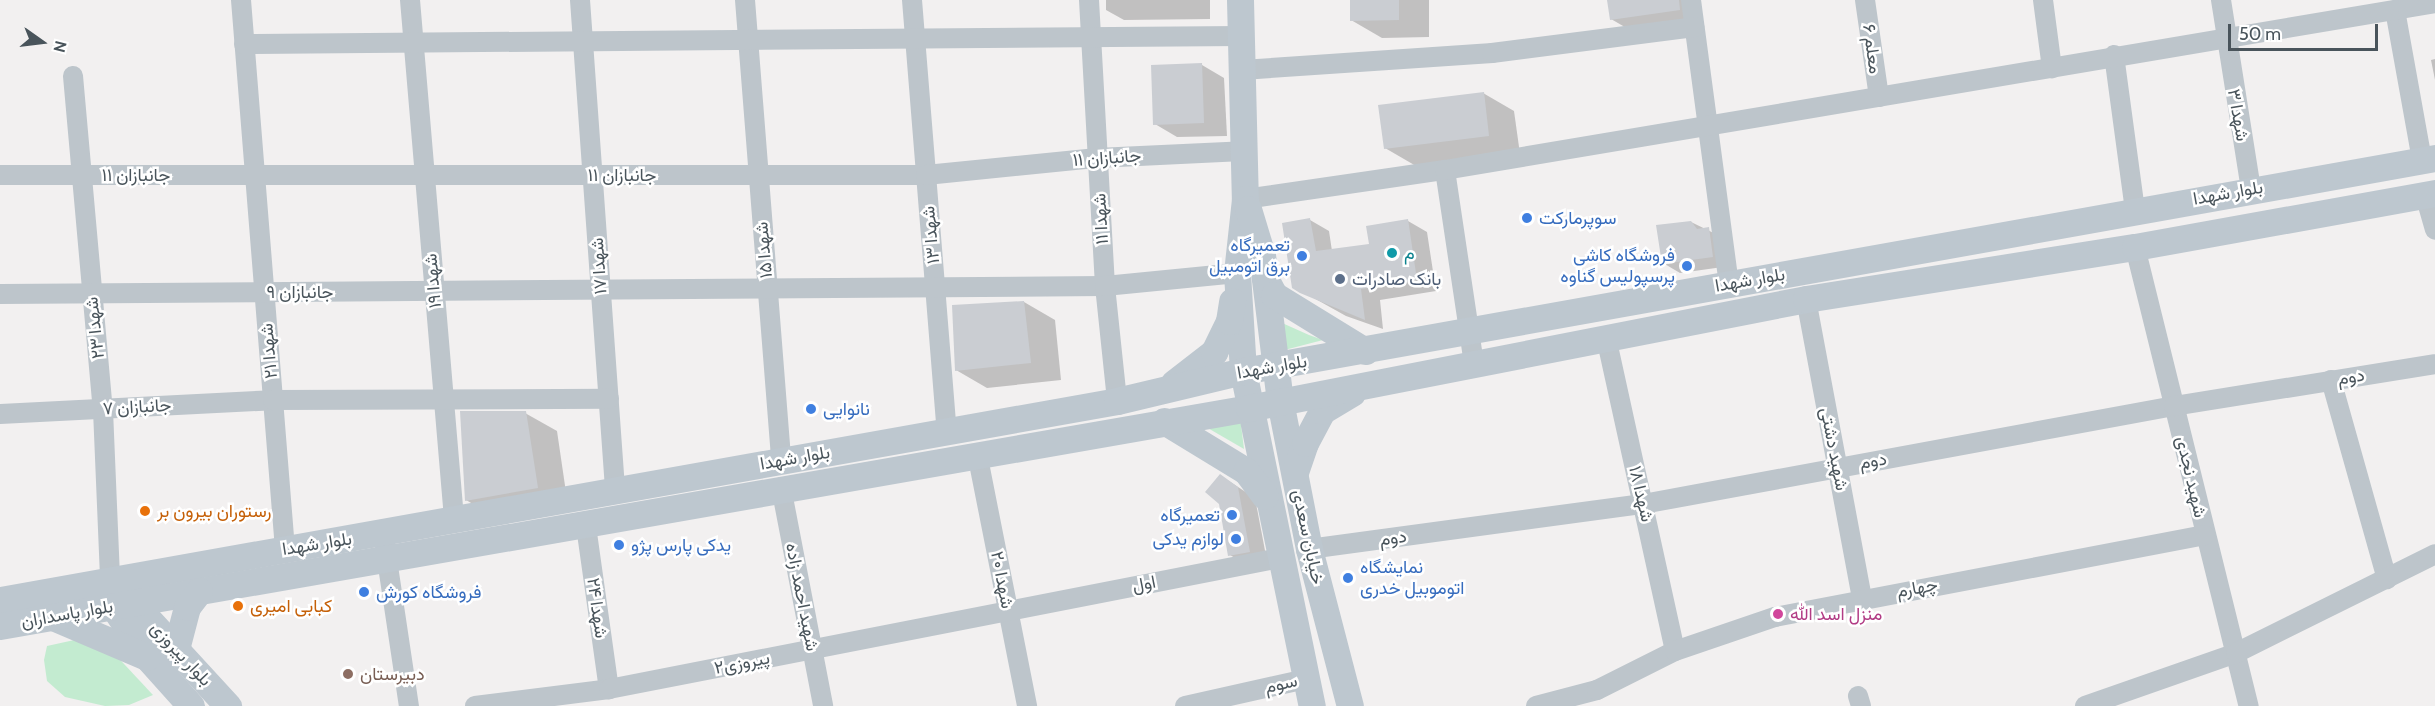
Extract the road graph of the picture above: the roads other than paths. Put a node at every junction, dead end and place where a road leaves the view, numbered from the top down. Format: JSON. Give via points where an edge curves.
{"nodes":[{"id":1,"x":241,"y":0,"type":"edge"},
{"id":2,"x":410,"y":0,"type":"edge"},
{"id":3,"x":580,"y":0,"type":"edge"},
{"id":4,"x":745,"y":0,"type":"edge"},
{"id":5,"x":912,"y":0,"type":"edge"},
{"id":6,"x":1089,"y":0,"type":"edge"},
{"id":7,"x":1240,"y":0,"type":"edge"},
{"id":8,"x":1691,"y":0,"type":"edge"},
{"id":9,"x":1864,"y":0,"type":"edge"},
{"id":10,"x":2043,"y":0,"type":"edge"},
{"id":11,"x":2221,"y":0,"type":"edge"},
{"id":12,"x":2435,"y":3,"type":"edge"},
{"id":13,"x":2395,"y":10,"type":"junction"},
{"id":14,"x":1694,"y":27,"type":"junction"},
{"id":15,"x":1241,"y":36,"type":"junction"},
{"id":16,"x":1089,"y":37,"type":"junction"},
{"id":17,"x":915,"y":38,"type":"junction"},
{"id":18,"x":748,"y":40,"type":"junction"},
{"id":19,"x":583,"y":41,"type":"junction"},
{"id":20,"x":2225,"y":41,"type":"junction"},
{"id":21,"x":414,"y":43,"type":"junction"},
{"id":22,"x":244,"y":44,"type":"junction"},
{"id":23,"x":2114,"y":55,"type":"junction"},
{"id":24,"x":2052,"y":68,"type":"junction"},
{"id":25,"x":1242,"y":70,"type":"junction"},
{"id":26,"x":73,"y":76,"type":"dead end"},
{"id":27,"x":1879,"y":97,"type":"junction"},
{"id":28,"x":1708,"y":126,"type":"junction"},
{"id":29,"x":1243,"y":152,"type":"junction"},
{"id":30,"x":1097,"y":158,"type":"junction"},
{"id":31,"x":2428,"y":159,"type":"edge"},
{"id":32,"x":1445,"y":170,"type":"junction"},
{"id":33,"x":0,"y":175,"type":"edge"},
{"id":34,"x":81,"y":175,"type":"junction"},
{"id":35,"x":255,"y":175,"type":"junction"},
{"id":36,"x":424,"y":175,"type":"junction"},
{"id":37,"x":592,"y":175,"type":"junction"},
{"id":38,"x":758,"y":175,"type":"junction"},
{"id":39,"x":926,"y":175,"type":"junction"},
{"id":40,"x":2251,"y":189,"type":"junction"},
{"id":41,"x":2430,"y":194,"type":"edge"},
{"id":42,"x":1245,"y":199,"type":"junction"},
{"id":43,"x":2135,"y":210,"type":"junction"},
{"id":44,"x":2435,"y":230,"type":"edge"},
{"id":45,"x":2135,"y":247,"type":"junction"},
{"id":46,"x":1237,"y":273,"type":"junction"},
{"id":47,"x":1265,"y":278,"type":"junction"},
{"id":48,"x":1729,"y":284,"type":"junction"},
{"id":49,"x":1105,"y":286,"type":"junction"},
{"id":50,"x":936,"y":287,"type":"junction"},
{"id":51,"x":767,"y":288,"type":"junction"},
{"id":52,"x":434,"y":291,"type":"junction"},
{"id":53,"x":600,"y":291,"type":"junction"},
{"id":54,"x":265,"y":292,"type":"junction"},
{"id":55,"x":91,"y":293,"type":"junction"},
{"id":56,"x":0,"y":294,"type":"edge"},
{"id":57,"x":1806,"y":299,"type":"junction"},
{"id":58,"x":1468,"y":333,"type":"junction"},
{"id":59,"x":1606,"y":337,"type":"junction"},
{"id":60,"x":1365,"y":351,"type":"junction"},
{"id":61,"x":2435,"y":364,"type":"edge"},
{"id":62,"x":1474,"y":365,"type":"junction"},
{"id":63,"x":1274,"y":366,"type":"junction"},
{"id":64,"x":1243,"y":371,"type":"junction"},
{"id":65,"x":2331,"y":380,"type":"junction"},
{"id":66,"x":1365,"y":386,"type":"junction"},
{"id":67,"x":1164,"y":390,"type":"junction"},
{"id":68,"x":443,"y":398,"type":"junction"},
{"id":69,"x":609,"y":399,"type":"junction"},
{"id":70,"x":273,"y":400,"type":"junction"},
{"id":71,"x":1117,"y":401,"type":"junction"},
{"id":72,"x":1280,"y":401,"type":"junction"},
{"id":73,"x":2174,"y":406,"type":"junction"},
{"id":74,"x":1249,"y":408,"type":"junction"},
{"id":75,"x":103,"y":410,"type":"junction"},
{"id":76,"x":0,"y":414,"type":"edge"},
{"id":77,"x":1164,"y":421,"type":"junction"},
{"id":78,"x":948,"y":431,"type":"junction"},
{"id":79,"x":977,"y":453,"type":"junction"},
{"id":80,"x":781,"y":461,"type":"junction"},
{"id":81,"x":1838,"y":467,"type":"junction"},
{"id":82,"x":1295,"y":474,"type":"junction"},
{"id":83,"x":781,"y":487,"type":"junction"},
{"id":84,"x":615,"y":490,"type":"junction"},
{"id":85,"x":1267,"y":500,"type":"junction"},
{"id":86,"x":1644,"y":504,"type":"junction"},
{"id":87,"x":454,"y":519,"type":"junction"},
{"id":88,"x":586,"y":526,"type":"junction"},
{"id":89,"x":2204,"y":535,"type":"junction"},
{"id":90,"x":385,"y":546,"type":"junction"},
{"id":91,"x":285,"y":549,"type":"junction"},
{"id":92,"x":1309,"y":549,"type":"junction"},
{"id":93,"x":2435,"y":554,"type":"edge"},
{"id":94,"x":1280,"y":558,"type":"junction"},
{"id":95,"x":2387,"y":579,"type":"junction"},
{"id":96,"x":110,"y":580,"type":"junction"},
{"id":97,"x":199,"y":591,"type":"junction"},
{"id":98,"x":1862,"y":598,"type":"junction"},
{"id":99,"x":0,"y":600,"type":"edge"},
{"id":100,"x":123,"y":604,"type":"junction"},
{"id":101,"x":1008,"y":610,"type":"junction"},
{"id":102,"x":53,"y":617,"type":"junction"},
{"id":103,"x":0,"y":626,"type":"edge"},
{"id":104,"x":176,"y":649,"type":"junction"},
{"id":105,"x":812,"y":649,"type":"junction"},
{"id":106,"x":1676,"y":651,"type":"junction"},
{"id":107,"x":2236,"y":653,"type":"junction"},
{"id":108,"x":147,"y":657,"type":"junction"},
{"id":109,"x":1306,"y":679,"type":"junction"},
{"id":110,"x":609,"y":689,"type":"junction"},
{"id":111,"x":522,"y":703,"type":"edge"},
{"id":112,"x":191,"y":706,"type":"edge"},
{"id":113,"x":228,"y":706,"type":"edge"},
{"id":114,"x":409,"y":706,"type":"edge"},
{"id":115,"x":475,"y":706,"type":"edge"},
{"id":116,"x":823,"y":706,"type":"edge"},
{"id":117,"x":1027,"y":706,"type":"edge"},
{"id":118,"x":1185,"y":706,"type":"edge"},
{"id":119,"x":1312,"y":706,"type":"edge"},
{"id":120,"x":1350,"y":706,"type":"edge"},
{"id":121,"x":1536,"y":706,"type":"edge"},
{"id":122,"x":2085,"y":706,"type":"edge"},
{"id":123,"x":2249,"y":706,"type":"edge"}],
"edges":[{"from":1,"to":22,"type":"street","name":"شهدا ۲۱"},
{"from":2,"to":21,"type":"street","name":"شهدا ۱۹"},
{"from":3,"to":19,"type":"street","name":"شهدا ۱۷"},
{"from":4,"to":18,"type":"street","name":"شهدا ۱۵"},
{"from":5,"to":17,"type":"street","name":"شهدا ۱۳"},
{"from":6,"to":16,"type":"street","name":"شهدا ۱۱"},
{"from":7,"to":15,"type":"main road"},
{"from":8,"to":14,"type":"street"},
{"from":9,"to":27,"type":"street","name":"معلم ۶"},
{"from":10,"to":24,"type":"street"},
{"from":11,"to":20,"type":"street","name":"شهدا ۳"},
{"from":12,"to":13,"type":"street"},
{"from":13,"to":20,"type":"street"},
{"from":13,"to":31,"type":"street"},
{"from":14,"to":25,"type":"street","via":[[1492,53]]},
{"from":14,"to":28,"type":"street"},
{"from":15,"to":16,"type":"street"},
{"from":15,"to":25,"type":"main road"},
{"from":16,"to":17,"type":"street"},
{"from":16,"to":30,"type":"street","name":"شهدا ۱۱"},
{"from":17,"to":18,"type":"street"},
{"from":17,"to":39,"type":"street","name":"شهدا ۱۳"},
{"from":18,"to":19,"type":"street"},
{"from":18,"to":38,"type":"street","name":"شهدا ۱۵"},
{"from":19,"to":21,"type":"street"},
{"from":19,"to":37,"type":"street","name":"شهدا ۱۷"},
{"from":20,"to":23,"type":"street"},
{"from":20,"to":40,"type":"street","name":"شهدا ۳"},
{"from":21,"to":22,"type":"street"},
{"from":21,"to":36,"type":"street","name":"شهدا ۱۹"},
{"from":22,"to":35,"type":"street","name":"شهدا ۲۱"},
{"from":23,"to":24,"type":"street"},
{"from":23,"to":43,"type":"street"},
{"from":24,"to":27,"type":"street"},
{"from":25,"to":29,"type":"main road"},
{"from":26,"to":34,"type":"street","name":"شهدا ۲۳"},
{"from":27,"to":28,"type":"street"},
{"from":28,"to":32,"type":"street"},
{"from":28,"to":48,"type":"street"},
{"from":29,"to":30,"type":"street","name":"جانبازان ۱۱"},
{"from":29,"to":42,"type":"main road"},
{"from":30,"to":39,"type":"street","name":"جانبازان ۱۱"},
{"from":30,"to":49,"type":"street","name":"شهدا ۱۱"},
{"from":31,"to":40,"type":"main road","name":"بلوار شهدا"},
{"from":32,"to":42,"type":"street"},
{"from":32,"to":58,"type":"street"},
{"from":33,"to":34,"type":"street","name":"جانبازان ۱۱"},
{"from":34,"to":35,"type":"street","name":"جانبازان ۱۱"},
{"from":34,"to":55,"type":"street","name":"شهدا ۲۳"},
{"from":35,"to":36,"type":"street","name":"جانبازان ۱۱"},
{"from":35,"to":54,"type":"street","name":"شهدا ۲۱"},
{"from":36,"to":37,"type":"street","name":"جانبازان ۱۱"},
{"from":36,"to":52,"type":"street","name":"شهدا ۱۹"},
{"from":37,"to":38,"type":"street","name":"جانبازان ۱۱"},
{"from":37,"to":53,"type":"street","name":"شهدا ۱۷"},
{"from":38,"to":39,"type":"street","name":"جانبازان ۱۱"},
{"from":38,"to":51,"type":"street","name":"شهدا ۱۵"},
{"from":39,"to":50,"type":"street","name":"شهدا ۱۳"},
{"from":40,"to":43,"type":"main road","name":"بلوار شهدا"},
{"from":41,"to":44,"type":"street"},
{"from":41,"to":45,"type":"main road","name":"بلوار شهدا"},
{"from":42,"to":46,"type":"main road"},
{"from":42,"to":47,"type":"main road","name":"خیابان سعدی"},
{"from":43,"to":48,"type":"main road","name":"بلوار شهدا"},
{"from":45,"to":57,"type":"main road","name":"بلوار شهدا"},
{"from":45,"to":73,"type":"street","name":"شهید نجدی"},
{"from":46,"to":49,"type":"street","name":"جانبازان ۹"},
{"from":46,"to":64,"type":"main road","name":"خیابان سعدی"},
{"from":46,"to":67,"type":"main road","via":[[1229,321],[1214,352]]},
{"from":47,"to":60,"type":"main road","via":[[1274,295]]},
{"from":47,"to":63,"type":"main road","name":"خیابان سعدی"},
{"from":48,"to":58,"type":"main road","name":"بلوار شهدا"},
{"from":49,"to":50,"type":"street","name":"جانبازان ۹"},
{"from":49,"to":71,"type":"street","name":"شهدا ۱۱"},
{"from":50,"to":51,"type":"street","name":"جانبازان ۹"},
{"from":50,"to":78,"type":"street","name":"شهدا ۱۳"},
{"from":51,"to":53,"type":"street","name":"جانبازان ۹"},
{"from":51,"to":80,"type":"street","name":"شهدا ۱۵"},
{"from":52,"to":53,"type":"street","name":"جانبازان ۹"},
{"from":52,"to":54,"type":"street","name":"جانبازان ۹"},
{"from":52,"to":68,"type":"street","name":"شهدا ۱۹"},
{"from":53,"to":69,"type":"street","name":"شهدا ۱۷"},
{"from":54,"to":55,"type":"street","name":"جانبازان ۹"},
{"from":54,"to":70,"type":"street","name":"شهدا ۲۱"},
{"from":55,"to":56,"type":"street","name":"جانبازان ۹"},
{"from":55,"to":75,"type":"street","name":"شهدا ۲۳"},
{"from":57,"to":59,"type":"main road","name":"بلوار شهدا"},
{"from":57,"to":81,"type":"street","name":"شهید دشتی"},
{"from":58,"to":60,"type":"main road","name":"بلوار شهدا"},
{"from":58,"to":62,"type":"street"},
{"from":59,"to":62,"type":"main road","name":"بلوار شهدا"},
{"from":59,"to":86,"type":"street","name":"شهدا ۱۸"},
{"from":60,"to":63,"type":"main road","name":"بلوار شهدا"},
{"from":61,"to":65,"type":"street","name":"دوم"},
{"from":62,"to":66,"type":"main road","name":"بلوار شهدا"},
{"from":63,"to":64,"type":"main road","name":"بلوار شهدا"},
{"from":63,"to":72,"type":"main road","name":"خیابان سعدی"},
{"from":64,"to":67,"type":"main road","name":"بلوار شهدا"},
{"from":64,"to":74,"type":"main road","name":"خیابان سعدی"},
{"from":65,"to":73,"type":"street","name":"دوم"},
{"from":65,"to":95,"type":"street"},
{"from":66,"to":72,"type":"main road","name":"بلوار شهدا"},
{"from":66,"to":82,"type":"main road","via":[[1322,411],[1305,443]]},
{"from":67,"to":71,"type":"main road","name":"بلوار شهدا"},
{"from":68,"to":69,"type":"street","name":"جانبازان ۷"},
{"from":68,"to":70,"type":"street","name":"جانبازان ۷"},
{"from":68,"to":87,"type":"street","name":"شهدا ۱۹"},
{"from":69,"to":84,"type":"street","name":"شهدا ۱۷"},
{"from":70,"to":75,"type":"street","name":"جانبازان ۷"},
{"from":70,"to":91,"type":"street","name":"شهدا ۲۱"},
{"from":71,"to":78,"type":"main road","name":"بلوار شهدا"},
{"from":72,"to":74,"type":"main road","name":"بلوار شهدا"},
{"from":72,"to":82,"type":"main road","name":"خیابان سعدی"},
{"from":73,"to":81,"type":"street","name":"دوم"},
{"from":73,"to":89,"type":"street","name":"شهید نجدی"},
{"from":74,"to":77,"type":"main road","name":"بلوار شهدا"},
{"from":74,"to":85,"type":"main road","name":"خیابان سعدی"},
{"from":75,"to":76,"type":"street","name":"جانبازان ۷"},
{"from":75,"to":96,"type":"street","name":"شهدا ۲۳"},
{"from":77,"to":79,"type":"main road","name":"بلوار شهدا"},
{"from":77,"to":85,"type":"main road","via":[[1246,471]]},
{"from":78,"to":80,"type":"main road","name":"بلوار شهدا"},
{"from":79,"to":83,"type":"main road","name":"بلوار شهدا"},
{"from":79,"to":101,"type":"street","name":"شهدا ۲۰"},
{"from":80,"to":84,"type":"main road","name":"بلوار شهدا"},
{"from":81,"to":86,"type":"street","name":"دوم"},
{"from":81,"to":98,"type":"street","name":"شهید دشتی"},
{"from":82,"to":92,"type":"main road","name":"خیابان سعدی"},
{"from":83,"to":88,"type":"main road","name":"بلوار شهدا"},
{"from":83,"to":105,"type":"street","name":"شهید احمد زاده"},
{"from":84,"to":87,"type":"main road","name":"بلوار شهدا"},
{"from":85,"to":94,"type":"main road","name":"خیابان سعدی"},
{"from":86,"to":92,"type":"street","name":"دوم"},
{"from":86,"to":106,"type":"street","name":"شهدا ۱۸"},
{"from":87,"to":90,"type":"main road","name":"بلوار شهدا"},
{"from":88,"to":90,"type":"main road","name":"بلوار شهدا"},
{"from":88,"to":110,"type":"street","name":"شهدا ۲۴"},
{"from":89,"to":98,"type":"street","name":"چهارم"},
{"from":89,"to":107,"type":"street","name":"شهید نجدی"},
{"from":90,"to":91,"type":"main road","name":"بلوار شهدا"},
{"from":90,"to":97,"type":"main road","name":"بلوار شهدا"},
{"from":90,"to":114,"type":"street"},
{"from":91,"to":96,"type":"main road","name":"بلوار شهدا"},
{"from":92,"to":120,"type":"main road","name":"خیابان سعدی"},
{"from":93,"to":95,"type":"street"},
{"from":94,"to":101,"type":"street","name":"اول"},
{"from":94,"to":109,"type":"main road","name":"خیابان سعدی"},
{"from":95,"to":107,"type":"street"},
{"from":96,"to":99,"type":"main road","name":"بلوار پاسداران"},
{"from":96,"to":100,"type":"main road"},
{"from":97,"to":100,"type":"main road","name":"بلوار شهدا"},
{"from":97,"to":104,"type":"main road","via":[[187,607]]},
{"from":98,"to":106,"type":"street","name":"چهارم","via":[[1775,617]]},
{"from":100,"to":102,"type":"main road","name":"بلوار پاسداران"},
{"from":100,"to":104,"type":"main road","name":"بلوار پیروزی"},
{"from":100,"to":108,"type":"main road","name":"بلوار پیروزی"},
{"from":101,"to":105,"type":"street","name":"پیروزی۲"},
{"from":101,"to":117,"type":"street","name":"شهدا ۲۰"},
{"from":102,"to":103,"type":"main road","name":"بلوار پاسداران"},
{"from":102,"to":108,"type":"main road"},
{"from":104,"to":113,"type":"main road","name":"بلوار پیروزی"},
{"from":105,"to":110,"type":"street","name":"پیروزی۲"},
{"from":105,"to":116,"type":"street","name":"شهید احمد زاده"},
{"from":106,"to":121,"type":"street","name":"چهارم","via":[[1597,690]]},
{"from":107,"to":122,"type":"street"},
{"from":107,"to":123,"type":"street","name":"شهید نجدی"},
{"from":108,"to":112,"type":"main road","name":"بلوار پیروزی"},
{"from":109,"to":118,"type":"street","name":"سوم"},
{"from":109,"to":119,"type":"main road","name":"خیابان سعدی"},
{"from":110,"to":111,"type":"street","name":"پیروزی۲"},
{"from":111,"to":115,"type":"street","name":"پیروزی۲"}]}
